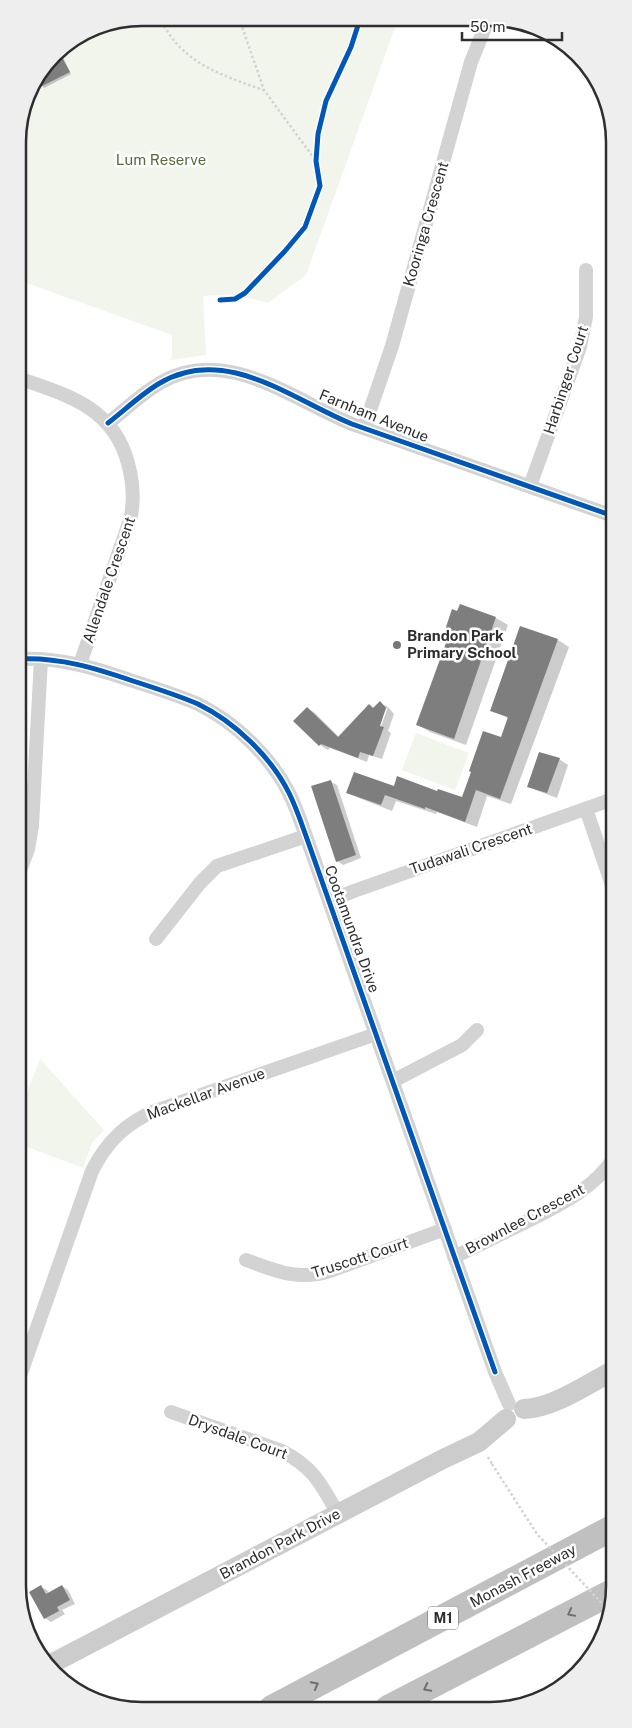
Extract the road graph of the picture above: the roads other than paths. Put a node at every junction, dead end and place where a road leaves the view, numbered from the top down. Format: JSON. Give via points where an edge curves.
{"nodes":[{"id":1,"x":486,"y":26,"type":"edge"},
{"id":2,"x":586,"y":270,"type":"dead end"},
{"id":3,"x":26,"y":381,"type":"edge"},
{"id":4,"x":108,"y":423,"type":"junction"},
{"id":5,"x":364,"y":428,"type":"junction"},
{"id":6,"x":530,"y":486,"type":"junction"},
{"id":7,"x":606,"y":513,"type":"edge"},
{"id":8,"x":26,"y":659,"type":"edge"},
{"id":9,"x":41,"y":659,"type":"junction"},
{"id":10,"x":80,"y":664,"type":"junction"},
{"id":11,"x":606,"y":802,"type":"edge"},
{"id":12,"x":586,"y":809,"type":"junction"},
{"id":13,"x":306,"y":836,"type":"junction"},
{"id":14,"x":26,"y":854,"type":"edge"},
{"id":15,"x":606,"y":868,"type":"edge"},
{"id":16,"x":329,"y":901,"type":"junction"},
{"id":17,"x":156,"y":939,"type":"dead end"},
{"id":18,"x":477,"y":1030,"type":"dead end"},
{"id":19,"x":376,"y":1034,"type":"junction"},
{"id":20,"x":393,"y":1081,"type":"junction"},
{"id":21,"x":606,"y":1168,"type":"edge"},
{"id":22,"x":445,"y":1229,"type":"junction"},
{"id":23,"x":454,"y":1256,"type":"junction"},
{"id":24,"x":246,"y":1260,"type":"dead end"},
{"id":25,"x":26,"y":1359,"type":"edge"},
{"id":26,"x":606,"y":1374,"type":"edge"},
{"id":27,"x":513,"y":1411,"type":"junction"},
{"id":28,"x":171,"y":1412,"type":"dead end"},
{"id":29,"x":338,"y":1514,"type":"junction"},
{"id":30,"x":606,"y":1531,"type":"edge"},
{"id":31,"x":606,"y":1595,"type":"edge"},
{"id":32,"x":54,"y":1661,"type":"edge"},
{"id":33,"x":283,"y":1702,"type":"edge"},
{"id":34,"x":400,"y":1702,"type":"edge"}],
"edges":[{"from":1,"to":5,"type":"street","name":"Kooringa Crescent","via":[[471,62],[392,346]]},
{"from":2,"to":6,"type":"street","name":"Harbinger Court","via":[[586,317],[580,347]]},
{"from":3,"to":4,"type":"street","name":"Allendale Crescent","via":[[66,394]]},
{"from":4,"to":5,"type":"street","name":"Farnham Avenue","via":[[161,382],[206,370],[251,377]]},
{"from":4,"to":10,"type":"street","name":"Allendale Crescent","via":[[127,458],[132,478],[133,507]]},
{"from":5,"to":6,"type":"street","name":"Farnham Avenue"},
{"from":6,"to":7,"type":"street","name":"Farnham Avenue"},
{"from":8,"to":9,"type":"street","name":"Cootamundra Drive"},
{"from":9,"to":10,"type":"street","name":"Cootamundra Drive"},
{"from":9,"to":14,"type":"street","via":[[32,826]]},
{"from":10,"to":13,"type":"street","name":"Cootamundra Drive","via":[[180,697],[232,727],[250,742],[280,778]]},
{"from":11,"to":12,"type":"street","name":"Tudawali Crescent"},
{"from":12,"to":15,"type":"street"},
{"from":12,"to":16,"type":"street","name":"Tudawali Crescent"},
{"from":13,"to":16,"type":"street","name":"Cootamundra Drive"},
{"from":13,"to":17,"type":"street","via":[[217,866]]},
{"from":16,"to":19,"type":"street","name":"Cootamundra Drive"},
{"from":18,"to":20,"type":"street","via":[[462,1045]]},
{"from":19,"to":20,"type":"street","name":"Cootamundra Drive"},
{"from":19,"to":25,"type":"street","name":"Mackellar Avenue","via":[[155,1111],[118,1134],[103,1151],[92,1172]]},
{"from":20,"to":22,"type":"street","name":"Cootamundra Drive"},
{"from":21,"to":23,"type":"street","name":"Brownlee Crescent","via":[[583,1190],[547,1211]]},
{"from":22,"to":23,"type":"street","name":"Cootamundra Drive"},
{"from":22,"to":24,"type":"street","name":"Truscott Court","via":[[312,1276],[288,1274]]},
{"from":23,"to":27,"type":"street","name":"Cootamundra Drive","via":[[495,1372]]},
{"from":26,"to":27,"type":"street","name":"Brandon Park Drive","via":[[548,1405]]},
{"from":27,"to":29,"type":"street","name":"Brandon Park Drive","via":[[480,1442]]},
{"from":28,"to":29,"type":"street","name":"Drysdale Court","via":[[292,1457],[314,1475]]},
{"from":29,"to":32,"type":"street","name":"Brandon Park Drive"},
{"from":33,"to":30,"type":"highway","name":"Monash Freeway","number":"M1","one_way":true},
{"from":31,"to":34,"type":"highway","one_way":true}]}
